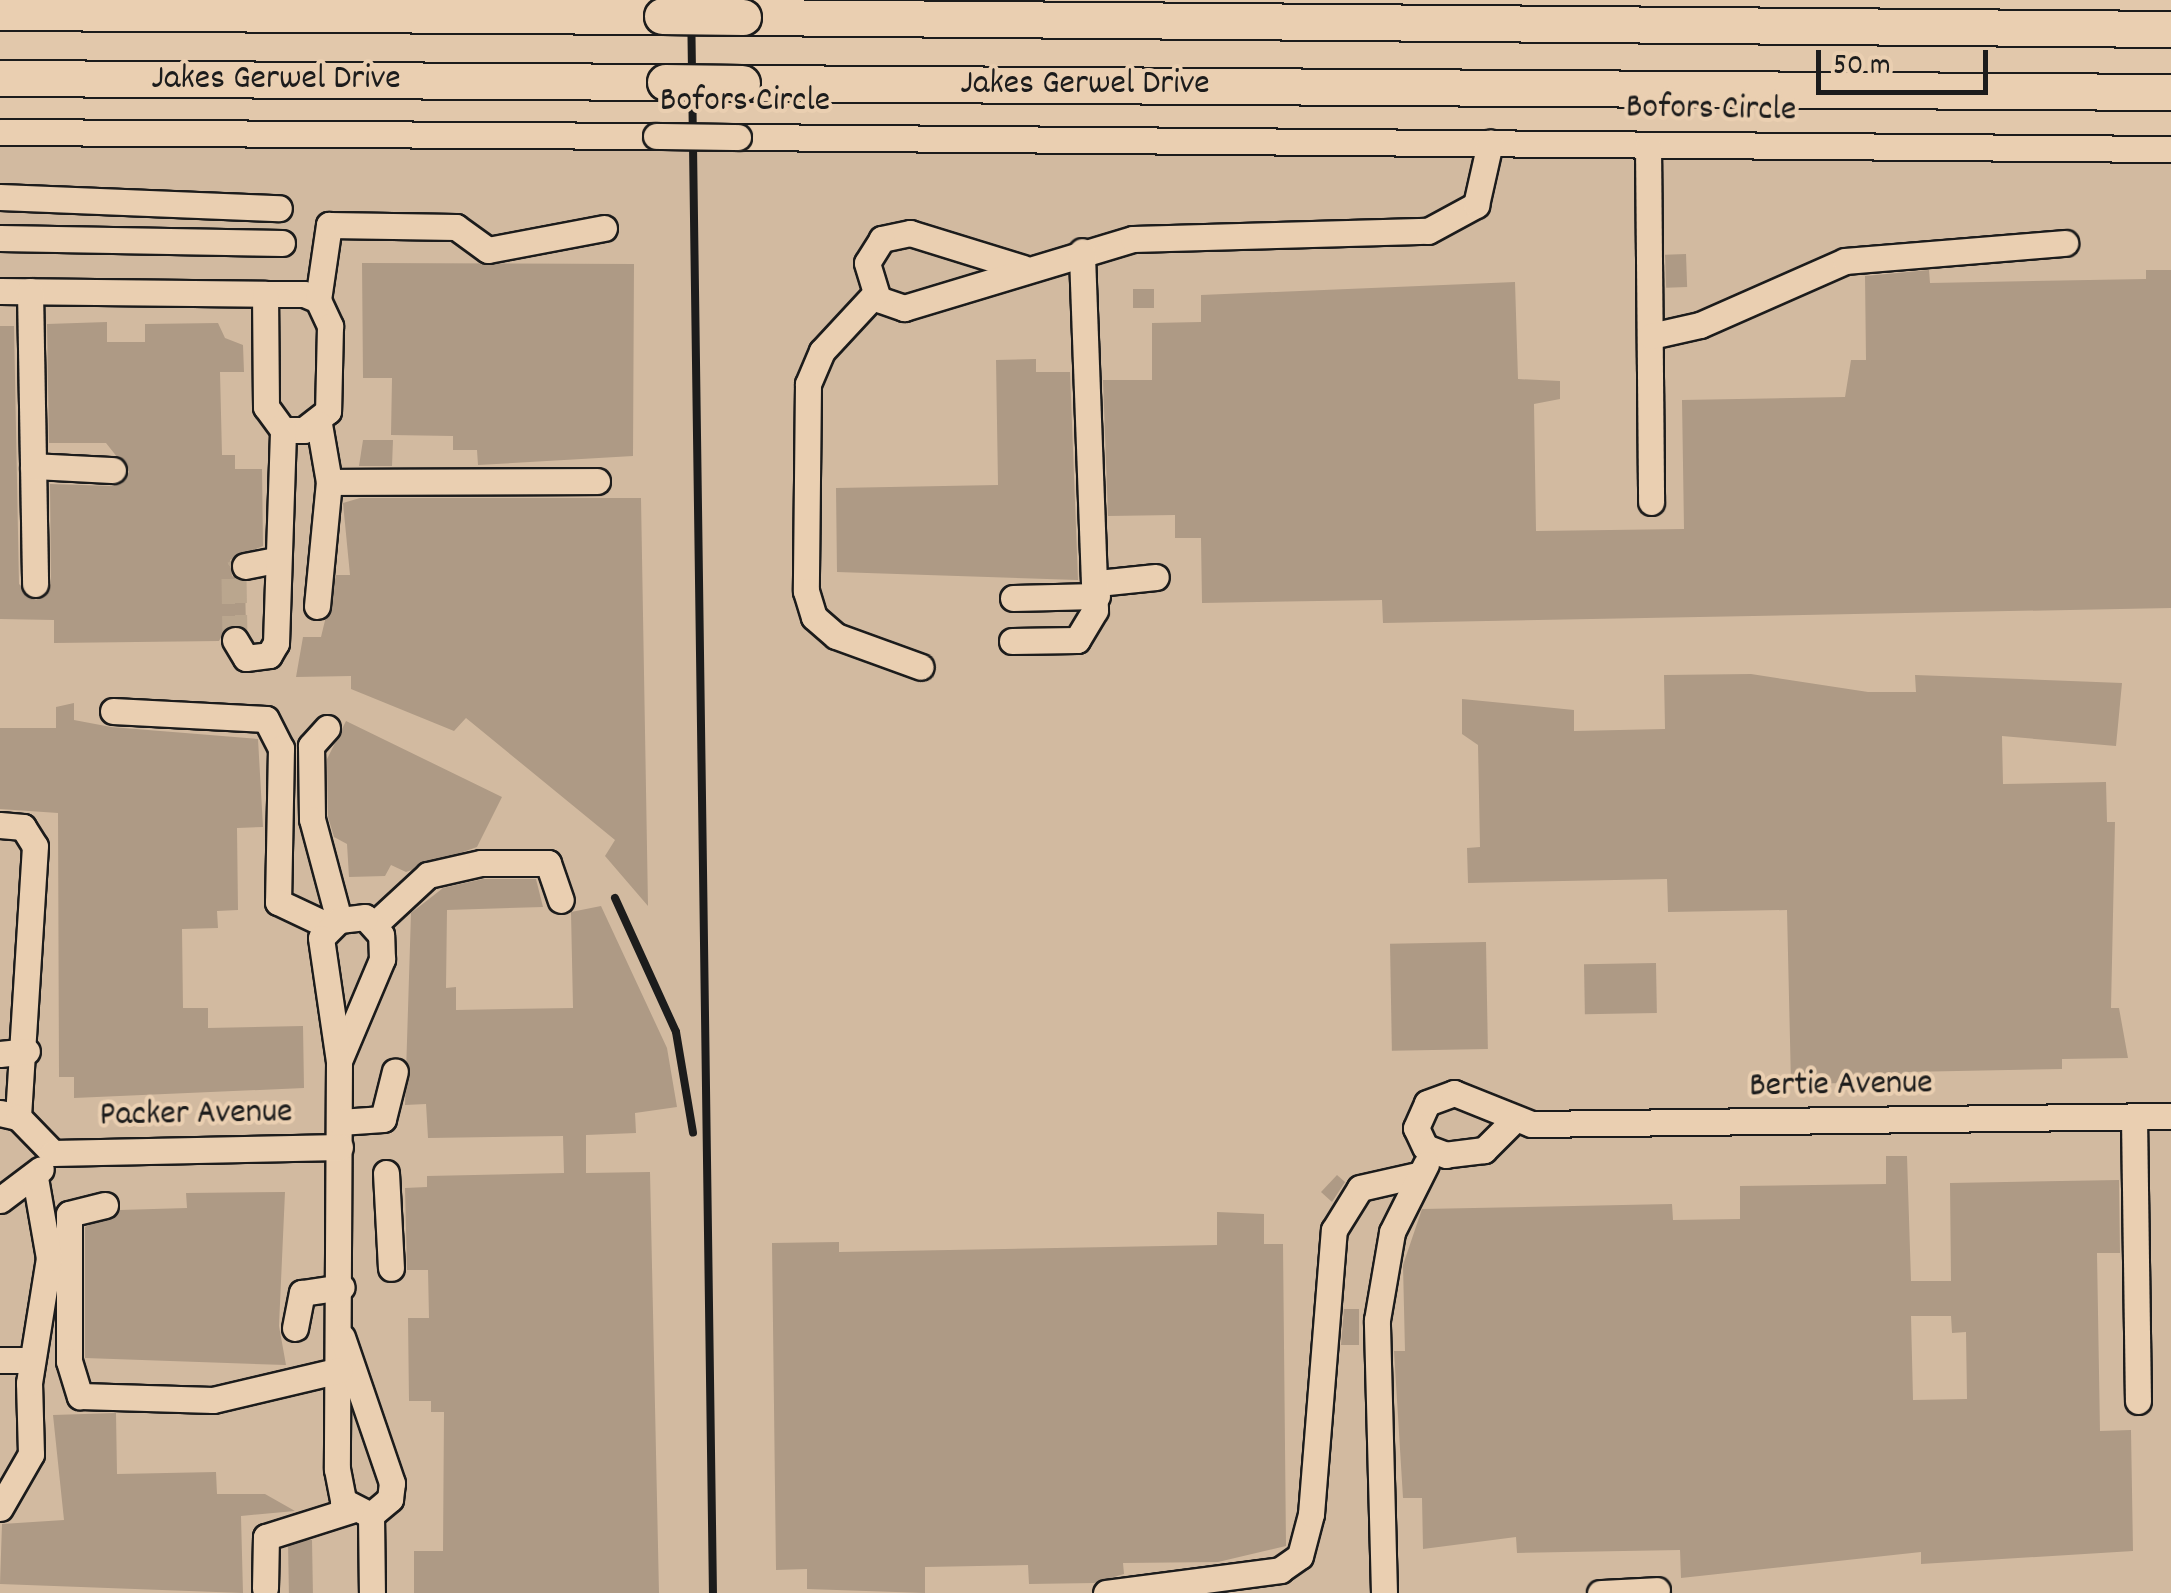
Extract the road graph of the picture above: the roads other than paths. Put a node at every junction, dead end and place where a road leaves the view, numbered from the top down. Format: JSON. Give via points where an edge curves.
{"nodes":[{"id":1,"x":0,"y":12,"type":"edge"},
{"id":2,"x":2171,"y":29,"type":"edge"},
{"id":3,"x":0,"y":78,"type":"edge"},
{"id":4,"x":2171,"y":92,"type":"edge"},
{"id":5,"x":0,"y":132,"type":"edge"},
{"id":6,"x":1490,"y":143,"type":"junction"},
{"id":7,"x":1648,"y":145,"type":"junction"},
{"id":8,"x":2171,"y":149,"type":"edge"},
{"id":9,"x":0,"y":197,"type":"edge"},
{"id":10,"x":86,"y":201,"type":"junction"},
{"id":11,"x":278,"y":208,"type":"dead end"},
{"id":12,"x":604,"y":228,"type":"dead end"},
{"id":13,"x":0,"y":238,"type":"edge"},
{"id":14,"x":85,"y":238,"type":"junction"},
{"id":15,"x":282,"y":242,"type":"dead end"},
{"id":16,"x":2066,"y":243,"type":"dead end"},
{"id":17,"x":1082,"y":251,"type":"junction"},
{"id":18,"x":1022,"y":268,"type":"junction"},
{"id":19,"x":0,"y":291,"type":"edge"},
{"id":20,"x":30,"y":291,"type":"junction"},
{"id":21,"x":265,"y":294,"type":"junction"},
{"id":22,"x":875,"y":294,"type":"junction"},
{"id":23,"x":318,"y":300,"type":"junction"},
{"id":24,"x":1651,"y":336,"type":"junction"},
{"id":25,"x":319,"y":424,"type":"junction"},
{"id":26,"x":283,"y":430,"type":"junction"},
{"id":27,"x":33,"y":466,"type":"junction"},
{"id":28,"x":113,"y":470,"type":"dead end"},
{"id":29,"x":597,"y":481,"type":"dead end"},
{"id":30,"x":329,"y":482,"type":"junction"},
{"id":31,"x":1652,"y":502,"type":"dead end"},
{"id":32,"x":275,"y":560,"type":"junction"},
{"id":33,"x":245,"y":566,"type":"dead end"},
{"id":34,"x":1156,"y":577,"type":"dead end"},
{"id":35,"x":35,"y":584,"type":"dead end"},
{"id":36,"x":1097,"y":589,"type":"junction"},
{"id":37,"x":1013,"y":598,"type":"dead end"},
{"id":38,"x":317,"y":606,"type":"dead end"},
{"id":39,"x":235,"y":640,"type":"dead end"},
{"id":40,"x":1012,"y":641,"type":"dead end"},
{"id":41,"x":921,"y":667,"type":"dead end"},
{"id":42,"x":113,"y":711,"type":"dead end"},
{"id":43,"x":326,"y":728,"type":"dead end"},
{"id":44,"x":0,"y":825,"type":"edge"},
{"id":45,"x":561,"y":900,"type":"dead end"},
{"id":46,"x":334,"y":923,"type":"junction"},
{"id":47,"x":375,"y":924,"type":"junction"},
{"id":48,"x":27,"y":1051,"type":"junction"},
{"id":49,"x":0,"y":1054,"type":"edge"},
{"id":50,"x":340,"y":1061,"type":"junction"},
{"id":51,"x":395,"y":1071,"type":"dead end"},
{"id":52,"x":9,"y":1115,"type":"edge"},
{"id":53,"x":2171,"y":1116,"type":"edge"},
{"id":54,"x":2134,"y":1117,"type":"junction"},
{"id":55,"x":1512,"y":1122,"type":"junction"},
{"id":56,"x":340,"y":1135,"type":"junction"},
{"id":57,"x":1434,"y":1152,"type":"junction"},
{"id":58,"x":52,"y":1153,"type":"junction"},
{"id":59,"x":1417,"y":1175,"type":"junction"},
{"id":60,"x":340,"y":1177,"type":"junction"},
{"id":61,"x":35,"y":1178,"type":"junction"},
{"id":62,"x":0,"y":1200,"type":"edge"},
{"id":63,"x":105,"y":1205,"type":"dead end"},
{"id":64,"x":390,"y":1268,"type":"dead end"},
{"id":65,"x":342,"y":1288,"type":"junction"},
{"id":66,"x":296,"y":1328,"type":"dead end"},
{"id":67,"x":342,"y":1337,"type":"junction"},
{"id":68,"x":0,"y":1360,"type":"edge"},
{"id":69,"x":32,"y":1360,"type":"junction"},
{"id":70,"x":340,"y":1370,"type":"junction"},
{"id":71,"x":2138,"y":1402,"type":"dead end"},
{"id":72,"x":0,"y":1508,"type":"edge"},
{"id":73,"x":361,"y":1512,"type":"junction"},
{"id":74,"x":265,"y":1588,"type":"dead end"},
{"id":75,"x":1657,"y":1590,"type":"dead end"},
{"id":76,"x":372,"y":1593,"type":"edge"},
{"id":77,"x":1106,"y":1593,"type":"edge"},
{"id":78,"x":1384,"y":1593,"type":"edge"},
{"id":79,"x":1600,"y":1593,"type":"edge"}],
"edges":[{"from":1,"to":2,"type":"highway","name":"Jakes Gerwel Drive","bridge":true},
{"from":3,"to":4,"type":"highway","name":"Jakes Gerwel Drive","bridge":true},
{"from":5,"to":6,"type":"street","name":"Bofors Circle","bridge":true},
{"from":6,"to":7,"type":"street","name":"Bofors Circle"},
{"from":6,"to":17,"type":"street","via":[[1476,205],[1428,230],[1186,233]]},
{"from":7,"to":8,"type":"street","name":"Bofors Circle"},
{"from":7,"to":24,"type":"street"},
{"from":9,"to":10,"type":"street"},
{"from":10,"to":11,"type":"street"},
{"from":10,"to":14,"type":"street"},
{"from":12,"to":23,"type":"street","via":[[504,250],[479,248],[456,228],[329,225]]},
{"from":13,"to":14,"type":"street"},
{"from":14,"to":15,"type":"street"},
{"from":16,"to":24,"type":"street","via":[[1845,260],[1700,325]]},
{"from":17,"to":18,"type":"street"},
{"from":17,"to":36,"type":"street"},
{"from":18,"to":22,"type":"street","via":[[922,306],[895,308]]},
{"from":18,"to":22,"type":"street","via":[[897,234],[870,254]]},
{"from":19,"to":20,"type":"street"},
{"from":20,"to":21,"type":"street"},
{"from":20,"to":27,"type":"street"},
{"from":21,"to":23,"type":"street"},
{"from":21,"to":26,"type":"street","via":[[266,407]]},
{"from":22,"to":41,"type":"street","via":[[822,351],[808,384],[806,591],[814,617],[836,636]]},
{"from":23,"to":25,"type":"street","via":[[330,326],[328,411]]},
{"from":24,"to":31,"type":"street"},
{"from":25,"to":26,"type":"street"},
{"from":25,"to":30,"type":"street"},
{"from":26,"to":32,"type":"street"},
{"from":27,"to":28,"type":"street"},
{"from":27,"to":35,"type":"street"},
{"from":29,"to":30,"type":"street"},
{"from":30,"to":38,"type":"street"},
{"from":32,"to":33,"type":"street"},
{"from":32,"to":39,"type":"street","via":[[273,651],[246,658]]},
{"from":34,"to":36,"type":"street"},
{"from":36,"to":37,"type":"street"},
{"from":36,"to":40,"type":"street","via":[[1077,640]]},
{"from":42,"to":46,"type":"street","via":[[266,719],[281,748],[278,902]]},
{"from":43,"to":46,"type":"street","name":"Packer Avenue","via":[[311,746],[312,819]]},
{"from":44,"to":48,"type":"street","via":[[23,827],[34,846]]},
{"from":45,"to":47,"type":"street","via":[[548,863],[481,863],[428,874]]},
{"from":46,"to":47,"type":"street"},
{"from":46,"to":50,"type":"street","name":"Packer Avenue","via":[[322,956]]},
{"from":47,"to":50,"type":"street","name":"Packer Avenue","via":[[382,958]]},
{"from":48,"to":49,"type":"street"},
{"from":48,"to":52,"type":"street"},
{"from":50,"to":56,"type":"street","name":"Packer Avenue"},
{"from":51,"to":56,"type":"street","via":[[383,1119]]},
{"from":52,"to":58,"type":"street","name":"Packer Avenue"},
{"from":53,"to":54,"type":"street","name":"Bertie Avenue"},
{"from":54,"to":55,"type":"street","name":"Bertie Avenue"},
{"from":54,"to":71,"type":"street"},
{"from":55,"to":57,"type":"street","via":[[1484,1150]]},
{"from":55,"to":57,"type":"street","via":[[1479,1099],[1439,1095],[1416,1128]]},
{"from":56,"to":58,"type":"street","name":"Packer Avenue"},
{"from":56,"to":60,"type":"street","name":"Packer Avenue"},
{"from":57,"to":59,"type":"street"},
{"from":58,"to":61,"type":"street","name":"Packer Avenue"},
{"from":59,"to":77,"type":"street","via":[[1360,1188],[1334,1230],[1312,1514],[1300,1556],[1280,1570]]},
{"from":59,"to":78,"type":"street","via":[[1392,1232],[1376,1320]]},
{"from":60,"to":64,"type":"street","via":[[394,1179]]},
{"from":60,"to":65,"type":"street","name":"Packer Avenue"},
{"from":61,"to":62,"type":"street","name":"Packer Avenue"},
{"from":61,"to":69,"type":"street","via":[[49,1258]]},
{"from":63,"to":70,"type":"street","via":[[69,1214],[69,1361],[80,1396],[213,1400]]},
{"from":65,"to":66,"type":"street","via":[[302,1293]]},
{"from":65,"to":67,"type":"street","name":"Packer Avenue"},
{"from":67,"to":70,"type":"street","name":"Packer Avenue"},
{"from":67,"to":73,"type":"street","name":"Packer Avenue","via":[[392,1483],[390,1500]]},
{"from":68,"to":69,"type":"street"},
{"from":69,"to":72,"type":"street","via":[[31,1454]]},
{"from":70,"to":73,"type":"street","name":"Packer Avenue","via":[[337,1468]]},
{"from":73,"to":74,"type":"street","via":[[266,1537]]},
{"from":73,"to":76,"type":"street"},
{"from":75,"to":79,"type":"street"}]}
